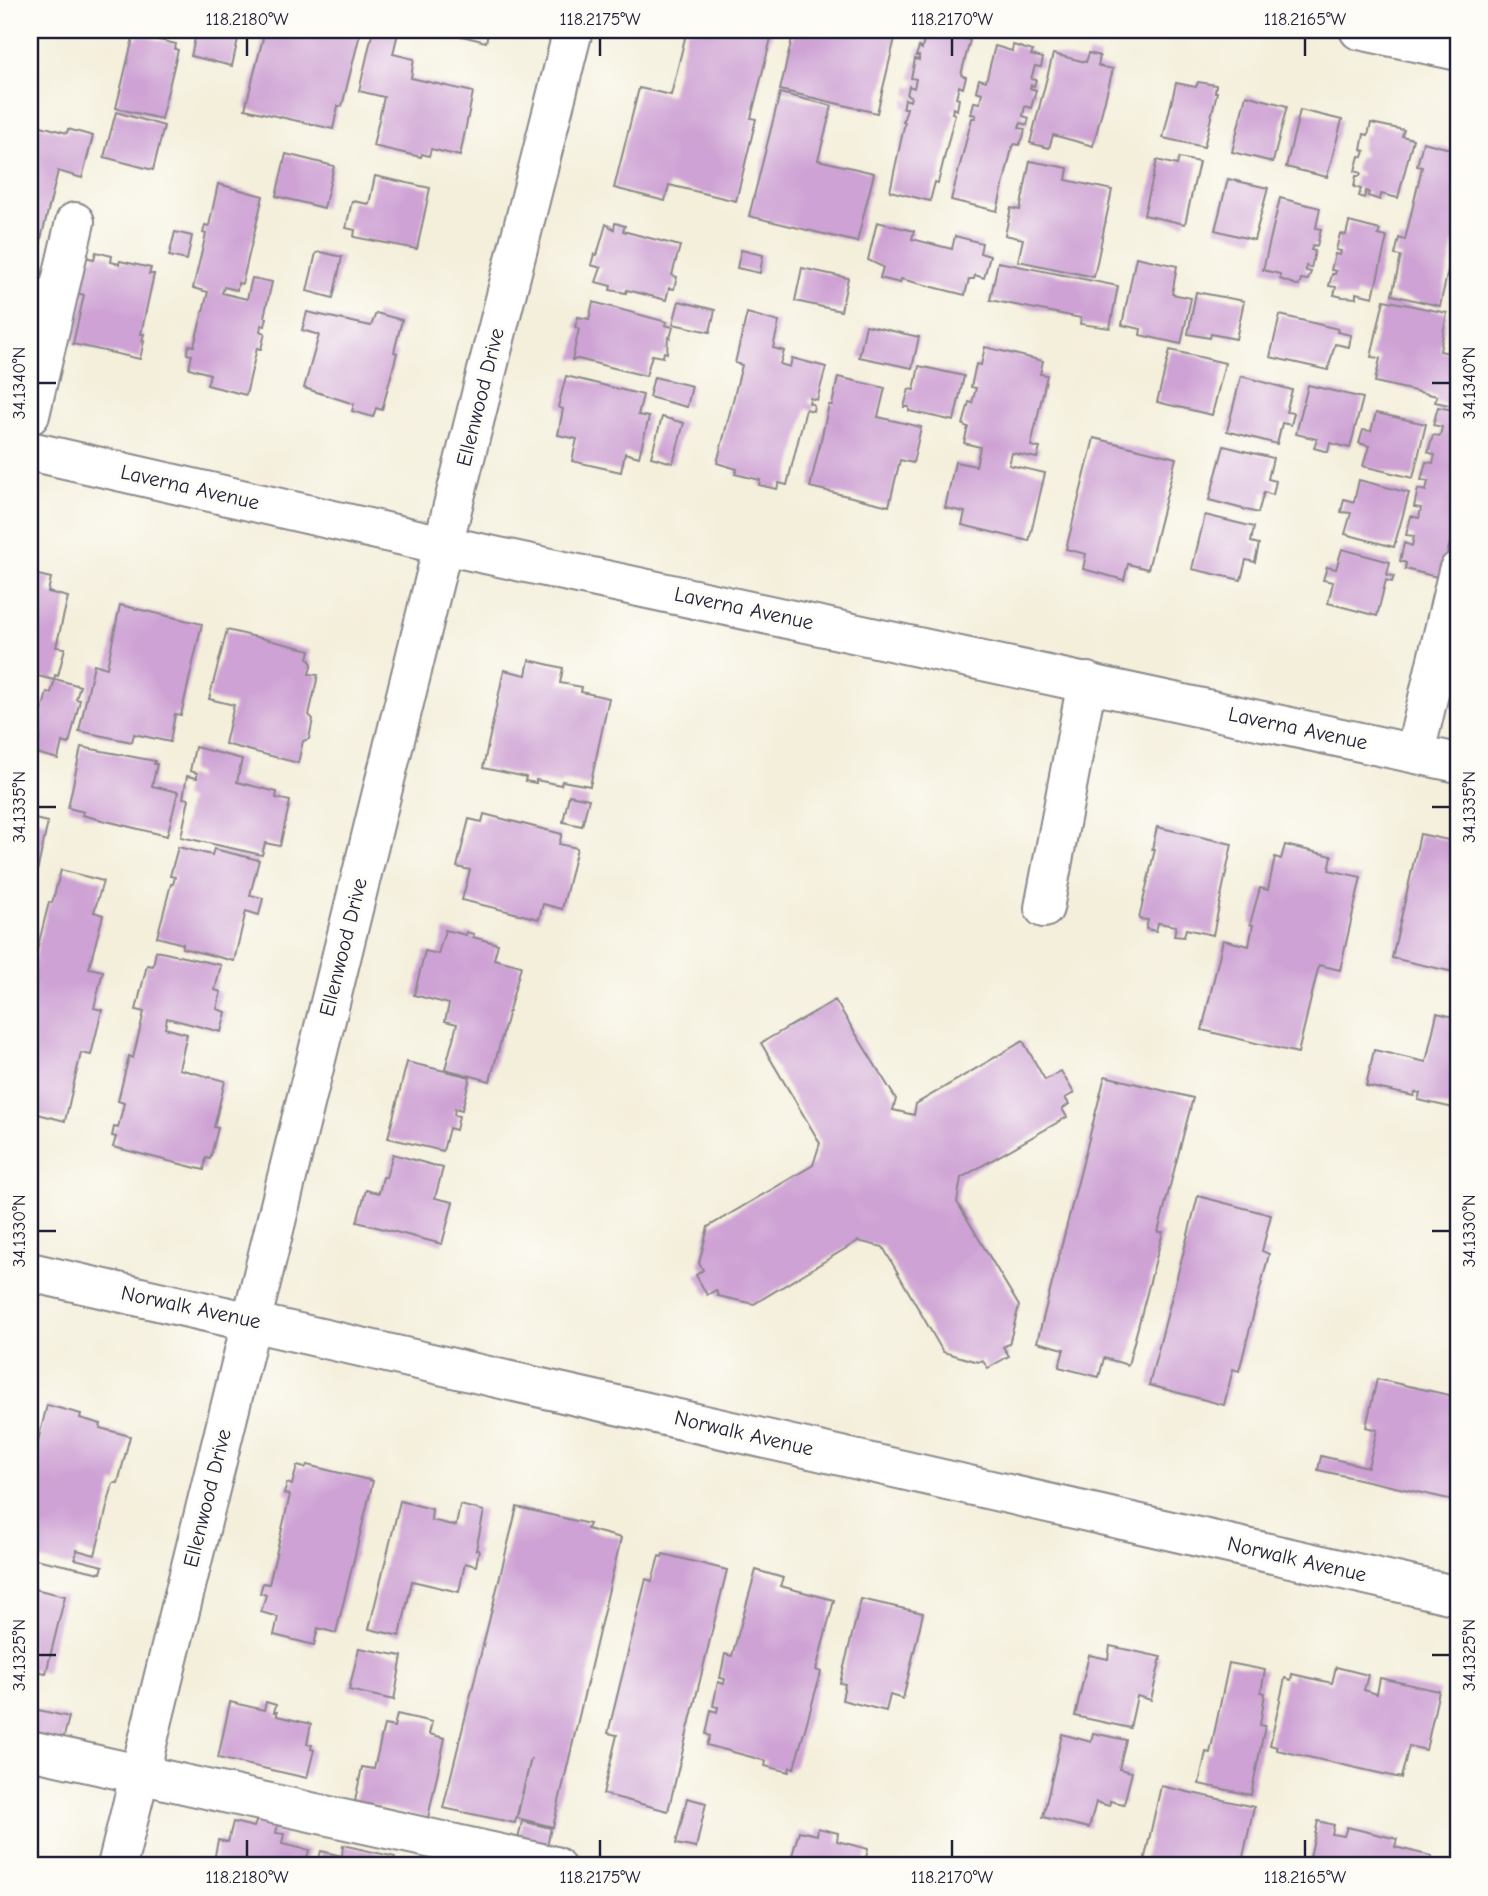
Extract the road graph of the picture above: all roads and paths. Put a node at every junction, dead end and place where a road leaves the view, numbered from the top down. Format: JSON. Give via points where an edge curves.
{"nodes":[{"id":1,"x":573,"y":30,"type":"edge"},
{"id":2,"x":1359,"y":30,"type":"edge"},
{"id":3,"x":1458,"y":51,"type":"edge"},
{"id":4,"x":75,"y":222,"type":"dead end"},
{"id":5,"x":30,"y":415,"type":"edge"},
{"id":6,"x":30,"y":451,"type":"edge"},
{"id":7,"x":443,"y":545,"type":"junction"},
{"id":8,"x":1458,"y":571,"type":"edge"},
{"id":9,"x":1087,"y":682,"type":"junction"},
{"id":10,"x":1415,"y":753,"type":"junction"},
{"id":11,"x":1458,"y":763,"type":"edge"},
{"id":12,"x":1044,"y":908,"type":"dead end"},
{"id":13,"x":30,"y":1272,"type":"edge"},
{"id":14,"x":250,"y":1320,"type":"junction"},
{"id":15,"x":1458,"y":1596,"type":"edge"},
{"id":16,"x":30,"y":1750,"type":"edge"},
{"id":17,"x":141,"y":1774,"type":"junction"},
{"id":18,"x":117,"y":1866,"type":"edge"},
{"id":19,"x":555,"y":1866,"type":"edge"}],
"edges":[{"from":1,"to":7,"type":"street","name":"Ellenwood Drive"},
{"from":2,"to":3,"type":"street"},
{"from":4,"to":5,"type":"street"},
{"from":6,"to":7,"type":"street","name":"Laverna Avenue"},
{"from":7,"to":9,"type":"street","name":"Laverna Avenue"},
{"from":7,"to":14,"type":"street","name":"Ellenwood Drive"},
{"from":8,"to":10,"type":"street"},
{"from":9,"to":10,"type":"street","name":"Laverna Avenue"},
{"from":9,"to":12,"type":"street"},
{"from":10,"to":11,"type":"street","name":"Laverna Avenue"},
{"from":13,"to":14,"type":"street","name":"Norwalk Avenue"},
{"from":14,"to":15,"type":"street","name":"Norwalk Avenue"},
{"from":14,"to":17,"type":"street","name":"Ellenwood Drive"},
{"from":16,"to":17,"type":"street"},
{"from":17,"to":18,"type":"street","name":"Ellenwood Drive"},
{"from":17,"to":19,"type":"street"}]}
